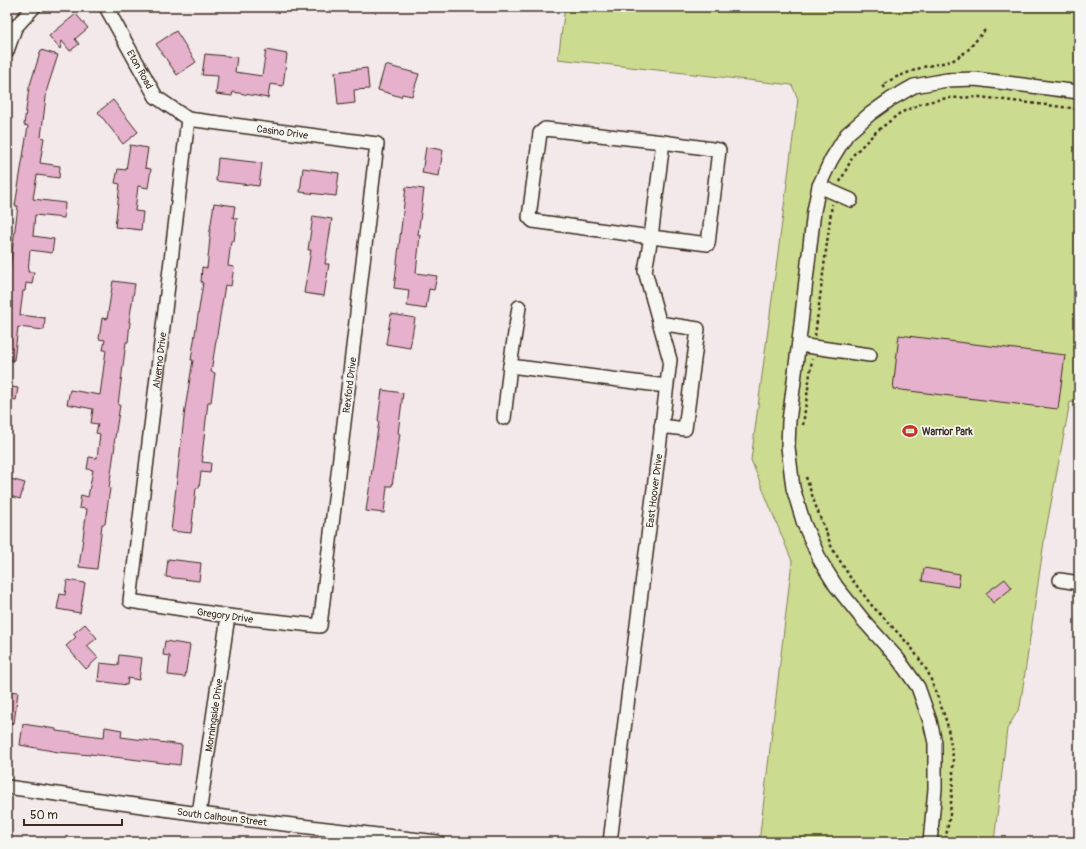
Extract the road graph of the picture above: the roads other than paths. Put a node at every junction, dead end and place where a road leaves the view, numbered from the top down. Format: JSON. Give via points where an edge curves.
{"nodes":[{"id":1,"x":34,"y":7,"type":"edge"},
{"id":2,"x":106,"y":7,"type":"edge"},
{"id":3,"x":7,"y":51,"type":"edge"},
{"id":4,"x":1079,"y":92,"type":"edge"},
{"id":5,"x":188,"y":119,"type":"junction"},
{"id":6,"x":662,"y":142,"type":"junction"},
{"id":7,"x":378,"y":144,"type":"joint"},
{"id":8,"x":819,"y":186,"type":"junction"},
{"id":9,"x":851,"y":200,"type":"dead end"},
{"id":10,"x":651,"y":237,"type":"junction"},
{"id":11,"x":519,"y":307,"type":"dead end"},
{"id":12,"x":659,"y":323,"type":"junction"},
{"id":13,"x":799,"y":345,"type":"junction"},
{"id":14,"x":870,"y":355,"type":"dead end"},
{"id":15,"x":510,"y":366,"type":"junction"},
{"id":16,"x":666,"y":386,"type":"junction"},
{"id":17,"x":504,"y":418,"type":"dead end"},
{"id":18,"x":662,"y":426,"type":"junction"},
{"id":19,"x":1060,"y":580,"type":"dead end"},
{"id":20,"x":1079,"y":583,"type":"edge"},
{"id":21,"x":130,"y":601,"type":"joint"},
{"id":22,"x":228,"y":616,"type":"junction"},
{"id":23,"x":320,"y":626,"type":"joint"},
{"id":24,"x":7,"y":787,"type":"edge"},
{"id":25,"x":199,"y":814,"type":"junction"},
{"id":26,"x":388,"y":839,"type":"edge"},
{"id":27,"x":437,"y":842,"type":"edge"},
{"id":28,"x":610,"y":842,"type":"edge"},
{"id":29,"x":930,"y":842,"type":"edge"}],
"edges":[{"from":1,"to":3,"type":"street","via":[[15,28]]},
{"from":2,"to":5,"type":"street","name":"Eton Road","via":[[156,97]]},
{"from":4,"to":8,"type":"street","via":[[975,79],[947,80],[914,86],[870,114],[847,134]]},
{"from":5,"to":7,"type":"street","name":"Casino Drive"},
{"from":5,"to":21,"type":"street","name":"Alverno Drive"},
{"from":6,"to":10,"type":"street","name":"East Hoover Drive"},
{"from":6,"to":10,"type":"street","via":[[719,150],[708,244]]},
{"from":6,"to":10,"type":"street","via":[[544,129],[540,133],[529,216],[533,221]]},
{"from":7,"to":23,"type":"street","name":"Rexford Drive"},
{"from":8,"to":9,"type":"street"},
{"from":8,"to":13,"type":"street"},
{"from":10,"to":12,"type":"street","name":"East Hoover Drive","via":[[645,271]]},
{"from":11,"to":15,"type":"street"},
{"from":12,"to":16,"type":"street","name":"East Hoover Drive","via":[[670,360]]},
{"from":12,"to":18,"type":"street","via":[[698,329],[685,429]]},
{"from":13,"to":14,"type":"street"},
{"from":13,"to":29,"type":"street","via":[[788,428],[794,488],[804,524],[832,580],[918,687],[935,743],[935,789]]},
{"from":15,"to":16,"type":"street"},
{"from":15,"to":17,"type":"street"},
{"from":16,"to":18,"type":"street","name":"East Hoover Drive"},
{"from":18,"to":28,"type":"street","name":"East Hoover Drive"},
{"from":19,"to":20,"type":"street"},
{"from":21,"to":22,"type":"street","name":"Gregory Drive"},
{"from":22,"to":23,"type":"street","name":"Gregory Drive"},
{"from":22,"to":25,"type":"street","name":"Morningside Drive"},
{"from":24,"to":25,"type":"street","name":"South Calhoun Street"},
{"from":25,"to":26,"type":"street","name":"South Calhoun Street"},
{"from":26,"to":27,"type":"street","name":"South Calhoun Street"}]}
